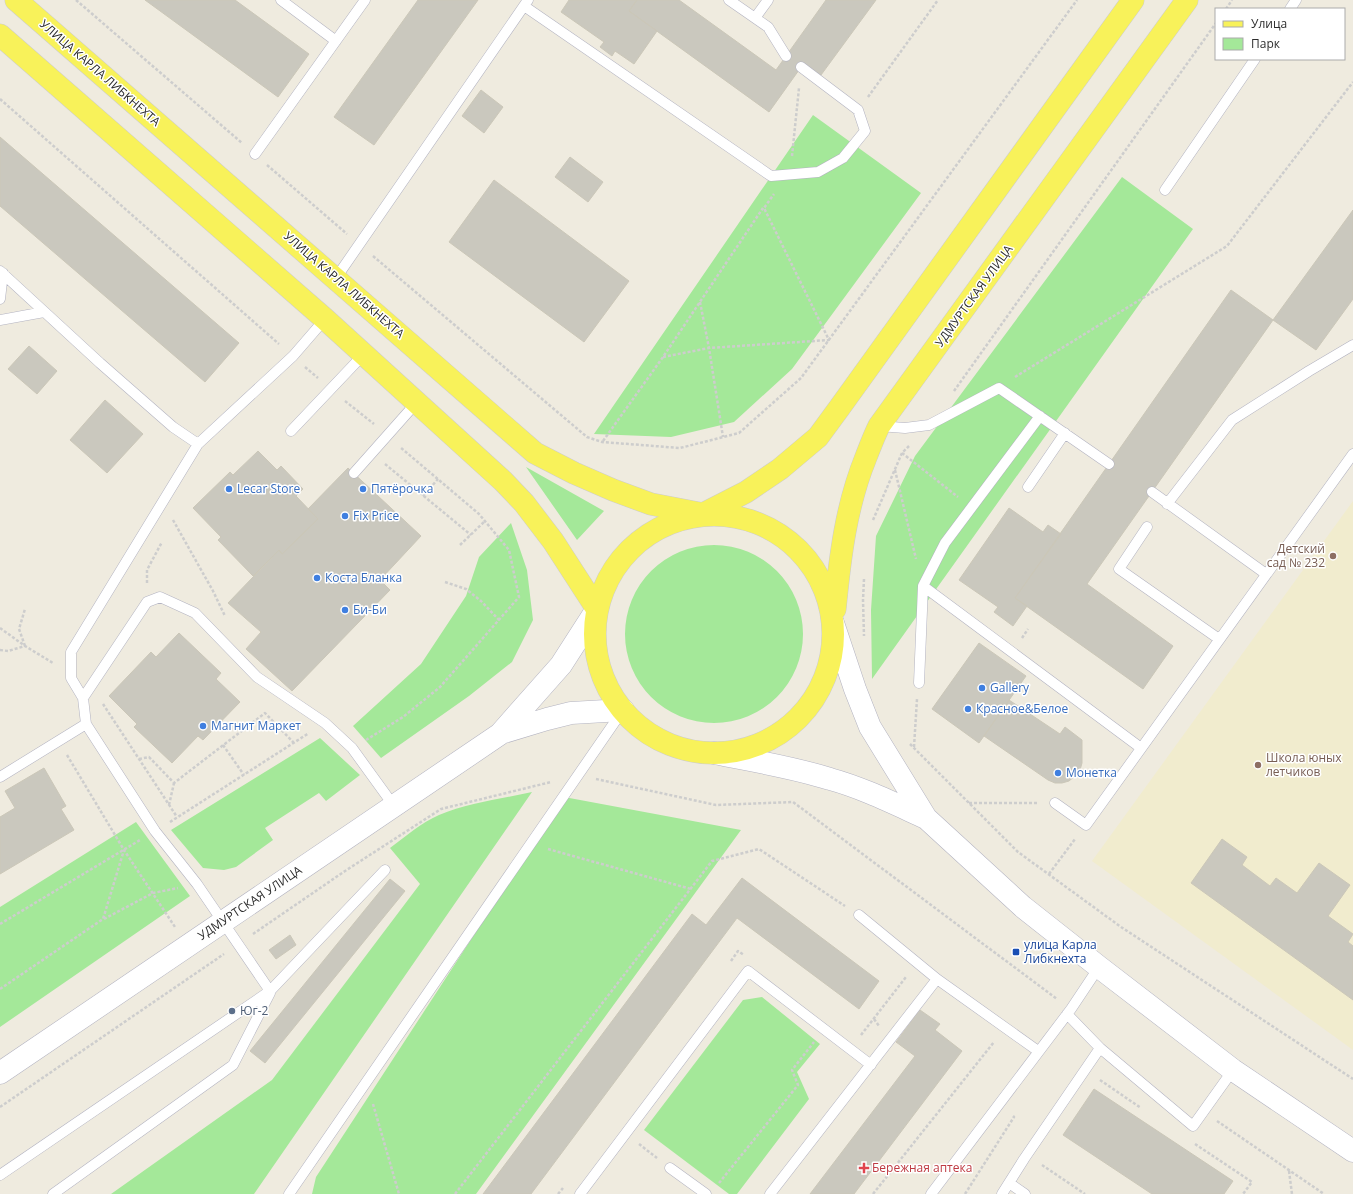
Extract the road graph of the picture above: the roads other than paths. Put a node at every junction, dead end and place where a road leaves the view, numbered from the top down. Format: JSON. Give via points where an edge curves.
{"nodes":[{"id":1,"x":16,"y":0,"type":"edge"},
{"id":2,"x":282,"y":0,"type":"edge"},
{"id":3,"x":365,"y":0,"type":"edge"},
{"id":4,"x":729,"y":0,"type":"edge"},
{"id":5,"x":768,"y":0,"type":"edge"},
{"id":6,"x":1133,"y":0,"type":"edge"},
{"id":7,"x":1187,"y":0,"type":"edge"},
{"id":8,"x":526,"y":3,"type":"edge"},
{"id":9,"x":755,"y":18,"type":"junction"},
{"id":10,"x":0,"y":36,"type":"edge"},
{"id":11,"x":336,"y":41,"type":"junction"},
{"id":12,"x":786,"y":56,"type":"dead end"},
{"id":13,"x":1254,"y":60,"type":"edge"},
{"id":14,"x":801,"y":67,"type":"road end"},
{"id":15,"x":255,"y":154,"type":"road end"},
{"id":16,"x":1165,"y":190,"type":"dead end"},
{"id":17,"x":1,"y":272,"type":"edge"},
{"id":18,"x":336,"y":278,"type":"junction"},
{"id":19,"x":0,"y":299,"type":"edge"},
{"id":20,"x":44,"y":312,"type":"junction"},
{"id":21,"x":325,"y":319,"type":"junction"},
{"id":22,"x":0,"y":320,"type":"edge"},
{"id":23,"x":1353,"y":345,"type":"edge"},
{"id":24,"x":364,"y":354,"type":"junction"},
{"id":25,"x":417,"y":402,"type":"junction"},
{"id":26,"x":1040,"y":416,"type":"junction"},
{"id":27,"x":879,"y":426,"type":"junction"},
{"id":28,"x":291,"y":431,"type":"dead end"},
{"id":29,"x":1065,"y":433,"type":"junction"},
{"id":30,"x":198,"y":444,"type":"junction"},
{"id":31,"x":1353,"y":454,"type":"edge"},
{"id":32,"x":1109,"y":464,"type":"dead end"},
{"id":33,"x":354,"y":473,"type":"dead end"},
{"id":34,"x":1028,"y":487,"type":"dead end"},
{"id":35,"x":1152,"y":492,"type":"dead end"},
{"id":36,"x":1167,"y":504,"type":"junction"},
{"id":37,"x":703,"y":514,"type":"junction"},
{"id":38,"x":1147,"y":527,"type":"dead end"},
{"id":39,"x":1266,"y":574,"type":"junction"},
{"id":40,"x":923,"y":586,"type":"junction"},
{"id":41,"x":597,"y":609,"type":"junction"},
{"id":42,"x":833,"y":623,"type":"junction"},
{"id":43,"x":1220,"y":639,"type":"junction"},
{"id":44,"x":918,"y":683,"type":"road end"},
{"id":45,"x":83,"y":698,"type":"junction"},
{"id":46,"x":622,"y":710,"type":"junction"},
{"id":47,"x":86,"y":724,"type":"junction"},
{"id":48,"x":500,"y":734,"type":"junction"},
{"id":49,"x":1141,"y":748,"type":"junction"},
{"id":50,"x":714,"y":753,"type":"junction"},
{"id":51,"x":0,"y":777,"type":"edge"},
{"id":52,"x":1056,"y":803,"type":"road end"},
{"id":53,"x":394,"y":806,"type":"junction"},
{"id":54,"x":926,"y":818,"type":"junction"},
{"id":55,"x":385,"y":870,"type":"dead end"},
{"id":56,"x":858,"y":915,"type":"road end"},
{"id":57,"x":222,"y":922,"type":"junction"},
{"id":58,"x":1099,"y":967,"type":"junction"},
{"id":59,"x":937,"y":979,"type":"junction"},
{"id":60,"x":270,"y":991,"type":"junction"},
{"id":61,"x":1069,"y":1012,"type":"junction"},
{"id":62,"x":1100,"y":1048,"type":"junction"},
{"id":63,"x":1038,"y":1051,"type":"junction"},
{"id":64,"x":871,"y":1065,"type":"junction"},
{"id":65,"x":1233,"y":1070,"type":"junction"},
{"id":66,"x":0,"y":1073,"type":"edge"},
{"id":67,"x":1353,"y":1151,"type":"edge"},
{"id":68,"x":670,"y":1168,"type":"dead end"},
{"id":69,"x":0,"y":1175,"type":"edge"},
{"id":70,"x":1009,"y":1183,"type":"junction"},
{"id":71,"x":53,"y":1194,"type":"edge"},
{"id":72,"x":289,"y":1194,"type":"edge"},
{"id":73,"x":580,"y":1194,"type":"edge"},
{"id":74,"x":706,"y":1194,"type":"edge"},
{"id":75,"x":770,"y":1194,"type":"edge"},
{"id":76,"x":931,"y":1194,"type":"edge"},
{"id":77,"x":1002,"y":1194,"type":"edge"},
{"id":78,"x":1024,"y":1194,"type":"edge"}],
"edges":[{"from":1,"to":18,"type":"main road","name":"УЛИЦА КАРЛА ЛИБКНЕХТА"},
{"from":2,"to":11,"type":"lane"},
{"from":3,"to":11,"type":"lane"},
{"from":4,"to":9,"type":"lane"},
{"from":5,"to":9,"type":"lane"},
{"from":6,"to":37,"type":"main road","via":[[818,437],[780,469],[746,492]]},
{"from":7,"to":27,"type":"main road","name":"УДМУРТСКАЯ УЛИЦА"},
{"from":8,"to":14,"type":"lane","via":[[771,176],[818,172],[843,158],[865,131],[858,110]]},
{"from":8,"to":18,"type":"lane"},
{"from":9,"to":12,"type":"lane","via":[[768,26]]},
{"from":10,"to":21,"type":"main road"},
{"from":11,"to":15,"type":"lane"},
{"from":13,"to":16,"type":"lane"},
{"from":17,"to":19,"type":"lane"},
{"from":17,"to":20,"type":"lane"},
{"from":18,"to":37,"type":"main road","name":"УЛИЦА КАРЛА ЛИБКНЕХТА","via":[[535,453],[580,476],[651,504]]},
{"from":20,"to":22,"type":"lane"},
{"from":20,"to":30,"type":"lane","via":[[173,427]]},
{"from":21,"to":24,"type":"main road"},
{"from":21,"to":30,"type":"lane","via":[[293,356]]},
{"from":23,"to":36,"type":"lane","via":[[1232,420]]},
{"from":24,"to":25,"type":"main road"},
{"from":24,"to":28,"type":"lane"},
{"from":25,"to":33,"type":"lane"},
{"from":25,"to":41,"type":"main road","via":[[524,503],[553,541]]},
{"from":26,"to":27,"type":"lane","via":[[999,388],[929,425],[905,428]]},
{"from":26,"to":29,"type":"lane"},
{"from":26,"to":40,"type":"lane","via":[[945,543]]},
{"from":27,"to":42,"type":"main road","name":"УДМУРТСКАЯ УЛИЦА","via":[[857,478],[845,526]]},
{"from":29,"to":32,"type":"lane"},
{"from":29,"to":34,"type":"lane"},
{"from":30,"to":45,"type":"lane","via":[[71,652],[71,678]]},
{"from":31,"to":39,"type":"lane"},
{"from":35,"to":36,"type":"lane"},
{"from":36,"to":39,"type":"lane"},
{"from":37,"to":41,"type":"main road","name":"УДМУРТСКАЯ УЛИЦА","via":[[666,524],[635,544],[611,574]]},
{"from":37,"to":42,"type":"main road","via":[[740,517],[775,531],[804,555],[824,587]]},
{"from":38,"to":43,"type":"lane","via":[[1120,569]]},
{"from":39,"to":43,"type":"lane"},
{"from":40,"to":44,"type":"lane"},
{"from":40,"to":49,"type":"lane"},
{"from":41,"to":46,"type":"main road","name":"УДМУРТСКАЯ УЛИЦА","via":[[595,645],[604,680]]},
{"from":41,"to":48,"type":"main road","name":"УДМУРТСКАЯ УЛИЦА","via":[[561,664]]},
{"from":42,"to":50,"type":"main road","name":"УДМУРТСКАЯ УЛИЦА","via":[[830,662],[815,698],[788,727],[753,746]]},
{"from":42,"to":54,"type":"main road","via":[[870,727]]},
{"from":43,"to":49,"type":"lane"},
{"from":45,"to":47,"type":"lane"},
{"from":45,"to":53,"type":"lane","via":[[146,602],[160,597],[195,613],[257,676],[325,723],[352,748]]},
{"from":46,"to":48,"type":"main road","name":"УДМУРТСКАЯ УЛИЦА","via":[[571,714]]},
{"from":46,"to":50,"type":"main road","name":"УДМУРТСКАЯ УЛИЦА","via":[[649,733],[680,748]]},
{"from":46,"to":72,"type":"lane"},
{"from":47,"to":51,"type":"lane"},
{"from":47,"to":57,"type":"lane","via":[[155,831],[197,884]]},
{"from":48,"to":53,"type":"main road","name":"УДМУРТСКАЯ УЛИЦА"},
{"from":49,"to":52,"type":"lane","via":[[1086,824]]},
{"from":50,"to":54,"type":"main road","via":[[831,779]]},
{"from":53,"to":57,"type":"main road","name":"УДМУРТСКАЯ УЛИЦА"},
{"from":54,"to":58,"type":"main road","via":[[1023,907]]},
{"from":55,"to":60,"type":"lane"},
{"from":56,"to":59,"type":"lane"},
{"from":57,"to":60,"type":"lane"},
{"from":57,"to":66,"type":"main road","name":"УДМУРТСКАЯ УЛИЦА"},
{"from":58,"to":61,"type":"lane"},
{"from":58,"to":65,"type":"main road"},
{"from":59,"to":63,"type":"lane"},
{"from":59,"to":64,"type":"lane"},
{"from":60,"to":69,"type":"lane"},
{"from":60,"to":71,"type":"lane","via":[[233,1064]]},
{"from":61,"to":62,"type":"lane"},
{"from":61,"to":63,"type":"lane"},
{"from":62,"to":65,"type":"lane","via":[[1193,1126]]},
{"from":62,"to":70,"type":"lane"},
{"from":63,"to":76,"type":"lane"},
{"from":64,"to":73,"type":"lane","via":[[748,971]]},
{"from":64,"to":75,"type":"lane"},
{"from":65,"to":67,"type":"main road"},
{"from":68,"to":74,"type":"lane"},
{"from":70,"to":77,"type":"lane"},
{"from":70,"to":78,"type":"lane"}]}
